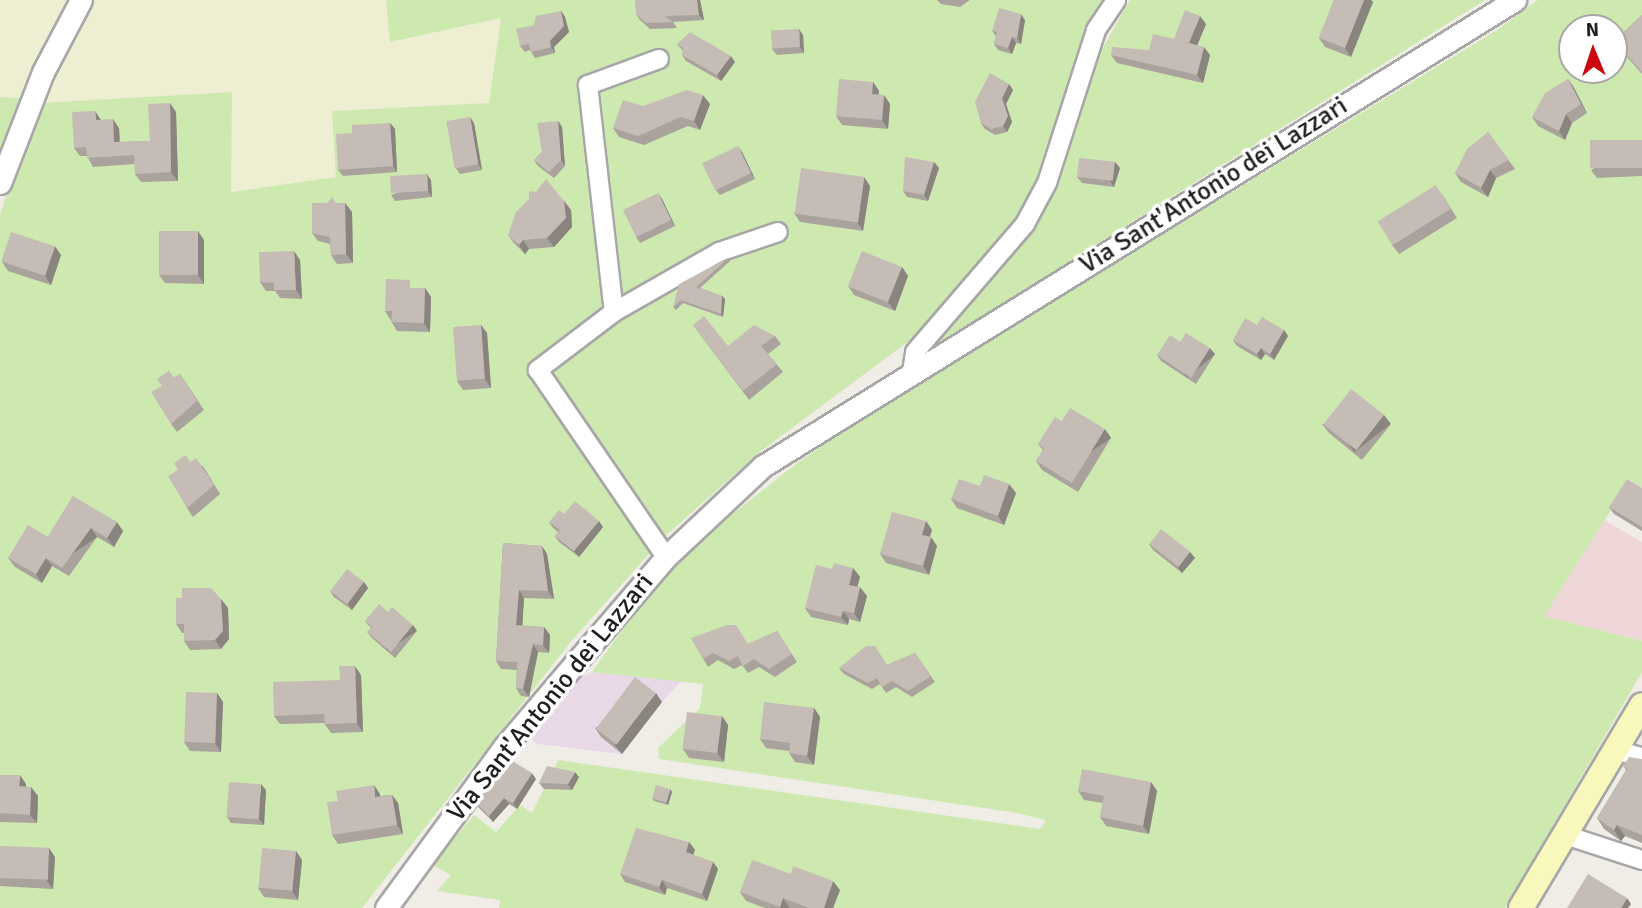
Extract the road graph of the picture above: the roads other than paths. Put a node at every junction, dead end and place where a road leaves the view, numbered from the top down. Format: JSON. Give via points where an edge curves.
{"nodes":[{"id":1,"x":81,"y":0,"type":"edge"},
{"id":2,"x":1115,"y":0,"type":"edge"},
{"id":3,"x":1515,"y":0,"type":"edge"},
{"id":4,"x":659,"y":59,"type":"dead end"},
{"id":5,"x":0,"y":183,"type":"edge"},
{"id":6,"x":778,"y":232,"type":"dead end"},
{"id":7,"x":614,"y":312,"type":"junction"},
{"id":8,"x":912,"y":372,"type":"junction"},
{"id":9,"x":666,"y":558,"type":"junction"},
{"id":10,"x":1642,"y":705,"type":"edge"},
{"id":11,"x":1615,"y":750,"type":"junction"},
{"id":12,"x":1642,"y":757,"type":"edge"},
{"id":13,"x":1565,"y":835,"type":"junction"},
{"id":14,"x":1642,"y":860,"type":"edge"},
{"id":15,"x":386,"y":908,"type":"edge"},
{"id":16,"x":1521,"y":908,"type":"edge"}],
"edges":[{"from":1,"to":5,"type":"street","via":[[43,72]]},
{"from":2,"to":8,"type":"street","via":[[1093,40],[1048,183],[1025,224],[915,352]]},
{"from":3,"to":8,"type":"street","name":"Via Sant'Antonio dei Lazzari"},
{"from":4,"to":7,"type":"street","via":[[588,85]]},
{"from":6,"to":7,"type":"street","name":"Via Sant'Antonio dei Lazzari","via":[[719,252]]},
{"from":7,"to":9,"type":"street","name":"Via Sant'Antonio dei Lazzari","via":[[543,364],[539,376]]},
{"from":8,"to":9,"type":"street","name":"Via Sant'Antonio dei Lazzari","via":[[763,466]]},
{"from":9,"to":15,"type":"street","name":"Via Sant'Antonio dei Lazzari","via":[[504,747]]},
{"from":10,"to":11,"type":"main road"},
{"from":11,"to":12,"type":"street"},
{"from":11,"to":13,"type":"main road"},
{"from":13,"to":14,"type":"street"},
{"from":13,"to":16,"type":"main road"}]}
